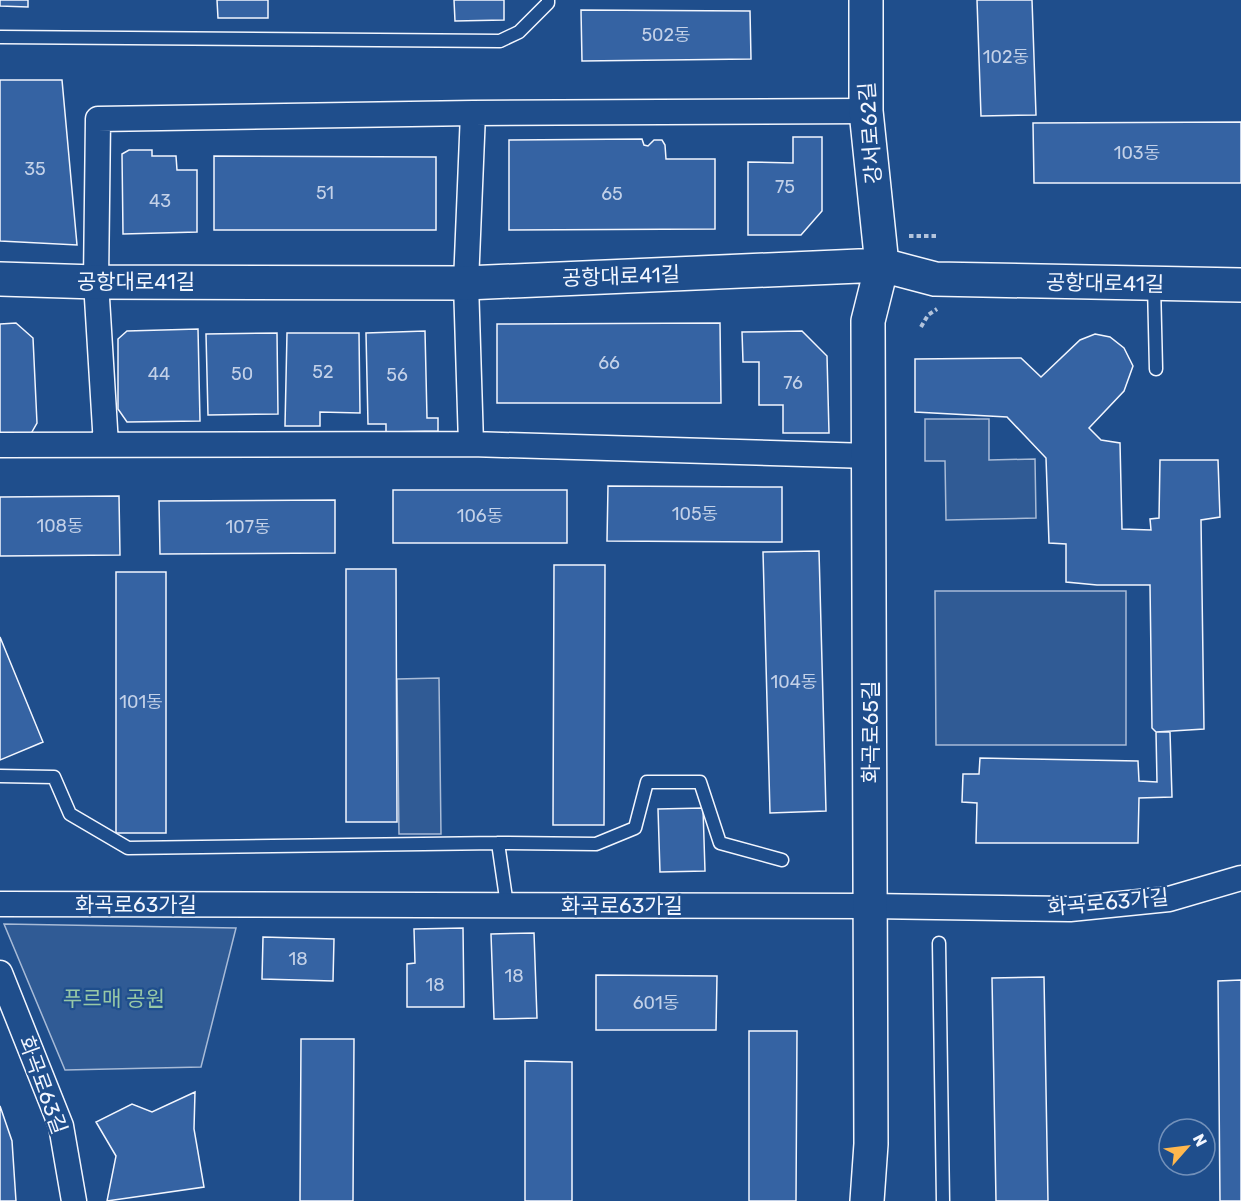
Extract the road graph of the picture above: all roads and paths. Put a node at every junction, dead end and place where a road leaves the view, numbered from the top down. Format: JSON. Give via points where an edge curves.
{"nodes":[{"id":1,"x":548,"y":0,"type":"edge"},
{"id":2,"x":866,"y":0,"type":"edge"},
{"id":3,"x":0,"y":37,"type":"edge"},
{"id":4,"x":866,"y":111,"type":"junction"},
{"id":5,"x":473,"y":112,"type":"junction"},
{"id":6,"x":907,"y":236,"type":"dead end"},
{"id":7,"x":936,"y":236,"type":"dead end"},
{"id":8,"x":882,"y":265,"type":"junction"},
{"id":9,"x":0,"y":279,"type":"edge"},
{"id":10,"x":96,"y":282,"type":"junction"},
{"id":11,"x":466,"y":283,"type":"junction"},
{"id":12,"x":1154,"y":284,"type":"junction"},
{"id":13,"x":1241,"y":285,"type":"edge"},
{"id":14,"x":934,"y":312,"type":"dead end"},
{"id":15,"x":921,"y":327,"type":"dead end"},
{"id":16,"x":1156,"y":369,"type":"dead end"},
{"id":17,"x":471,"y":444,"type":"junction"},
{"id":18,"x":0,"y":445,"type":"edge"},
{"id":19,"x":106,"y":445,"type":"junction"},
{"id":20,"x":869,"y":456,"type":"junction"},
{"id":21,"x":0,"y":776,"type":"edge"},
{"id":22,"x":498,"y":843,"type":"junction"},
{"id":23,"x":782,"y":860,"type":"dead end"},
{"id":24,"x":1241,"y":878,"type":"edge"},
{"id":25,"x":0,"y":904,"type":"edge"},
{"id":26,"x":507,"y":905,"type":"junction"},
{"id":27,"x":870,"y":906,"type":"junction"},
{"id":28,"x":939,"y":943,"type":"dead end"},
{"id":29,"x":0,"y":973,"type":"edge"},
{"id":30,"x":74,"y":1201,"type":"edge"},
{"id":31,"x":867,"y":1201,"type":"edge"},
{"id":32,"x":943,"y":1201,"type":"edge"}],
"edges":[{"from":1,"to":3,"type":"lane","via":[[519,32],[500,41]]},
{"from":2,"to":4,"type":"street","name":"강서로62길"},
{"from":4,"to":5,"type":"street"},
{"from":4,"to":8,"type":"street","name":"강서로62길"},
{"from":5,"to":10,"type":"street","via":[[98,119]]},
{"from":5,"to":11,"type":"street"},
{"from":6,"to":7,"type":"path"},
{"from":8,"to":11,"type":"street","name":"공항대로41길"},
{"from":8,"to":12,"type":"street","name":"공항대로41길","via":[[935,279]]},
{"from":8,"to":20,"type":"street","name":"화곡로65길","via":[[868,321]]},
{"from":9,"to":10,"type":"street","name":"공항대로41길"},
{"from":10,"to":11,"type":"street","name":"공항대로41길"},
{"from":10,"to":19,"type":"street"},
{"from":11,"to":17,"type":"street"},
{"from":12,"to":13,"type":"street","name":"공항대로41길"},
{"from":12,"to":16,"type":"lane"},
{"from":14,"to":15,"type":"path"},
{"from":17,"to":19,"type":"street"},
{"from":17,"to":20,"type":"street"},
{"from":18,"to":19,"type":"street"},
{"from":20,"to":27,"type":"street","name":"화곡로65길"},
{"from":21,"to":22,"type":"lane","via":[[54,777],[70,814],[128,849]]},
{"from":22,"to":23,"type":"lane","via":[[597,844],[635,828],[646,782],[700,782],[720,843]]},
{"from":22,"to":26,"type":"lane"},
{"from":24,"to":27,"type":"street","name":"화곡로63가길","via":[[1169,899],[1070,909]]},
{"from":25,"to":26,"type":"street","name":"화곡로63가길"},
{"from":26,"to":27,"type":"street","name":"화곡로63가길"},
{"from":27,"to":31,"type":"street","name":"화곡로65길","via":[[871,1144]]},
{"from":28,"to":32,"type":"lane"},
{"from":29,"to":30,"type":"street","name":"화곡로63길","via":[[61,1126]]}]}
